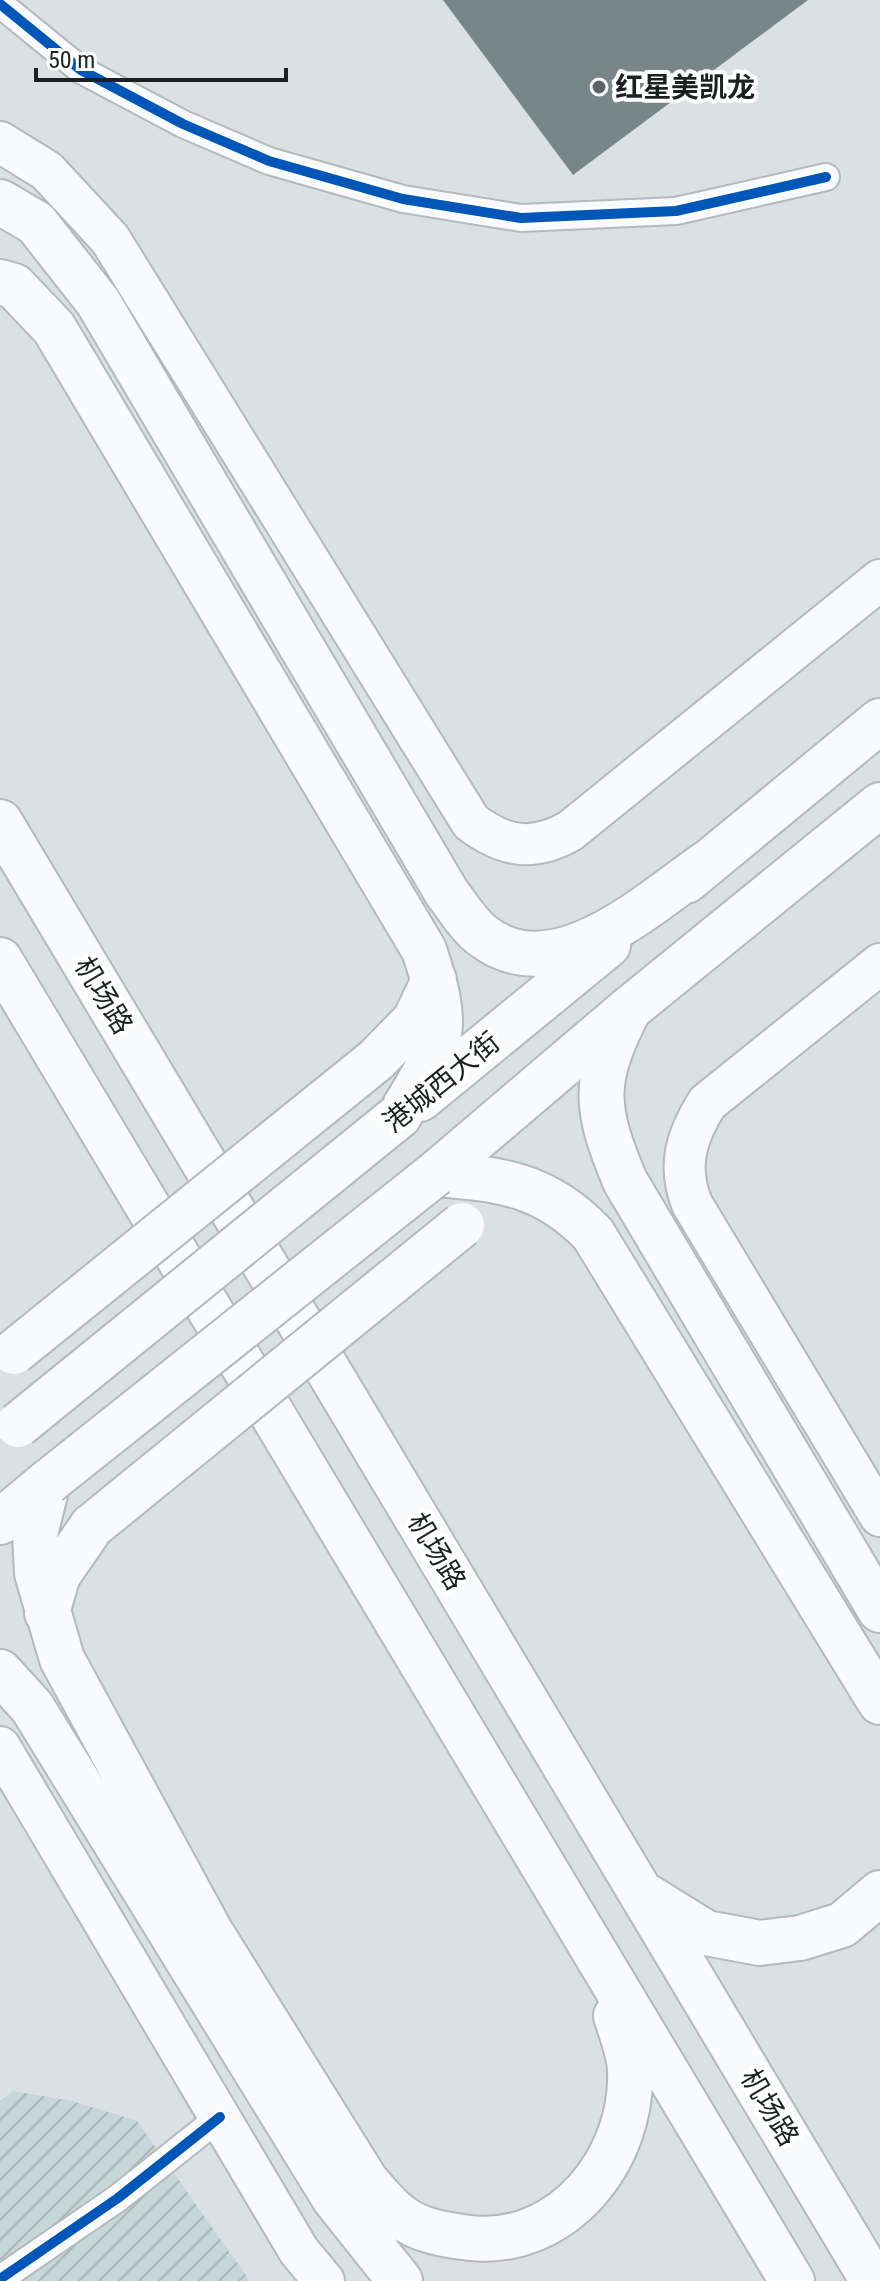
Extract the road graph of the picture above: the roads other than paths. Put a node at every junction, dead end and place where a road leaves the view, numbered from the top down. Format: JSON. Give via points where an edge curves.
{"nodes":[{"id":1,"x":0,"y":4,"type":"edge"},
{"id":2,"x":0,"y":142,"type":"edge"},
{"id":3,"x":826,"y":177,"type":"dead end"},
{"id":4,"x":0,"y":202,"type":"edge"},
{"id":5,"x":0,"y":282,"type":"edge"},
{"id":6,"x":880,"y":580,"type":"edge"},
{"id":7,"x":880,"y":721,"type":"edge"},
{"id":8,"x":880,"y":805,"type":"edge"},
{"id":9,"x":0,"y":822,"type":"edge"},
{"id":10,"x":707,"y":863,"type":"junction"},
{"id":11,"x":0,"y":960,"type":"edge"},
{"id":12,"x":880,"y":964,"type":"edge"},
{"id":13,"x":434,"y":980,"type":"junction"},
{"id":14,"x":629,"y":1009,"type":"junction"},
{"id":15,"x":399,"y":1116,"type":"junction"},
{"id":16,"x":435,"y":1174,"type":"junction"},
{"id":17,"x":532,"y":1189,"type":"junction"},
{"id":18,"x":7,"y":1356,"type":"edge"},
{"id":19,"x":6,"y":1428,"type":"edge"},
{"id":20,"x":48,"y":1482,"type":"junction"},
{"id":21,"x":880,"y":1516,"type":"edge"},
{"id":22,"x":0,"y":1522,"type":"edge"},
{"id":23,"x":880,"y":1610,"type":"edge"},
{"id":24,"x":47,"y":1613,"type":"junction"},
{"id":25,"x":0,"y":1672,"type":"edge"},
{"id":26,"x":880,"y":1702,"type":"edge"},
{"id":27,"x":0,"y":1747,"type":"edge"},
{"id":28,"x":880,"y":1893,"type":"edge"},
{"id":29,"x":644,"y":1895,"type":"junction"},
{"id":30,"x":594,"y":1953,"type":"junction"},
{"id":31,"x":220,"y":2117,"type":"junction"},
{"id":32,"x":0,"y":2279,"type":"edge"},
{"id":33,"x":324,"y":2281,"type":"edge"},
{"id":34,"x":400,"y":2281,"type":"edge"},
{"id":35,"x":792,"y":2281,"type":"edge"},
{"id":36,"x":873,"y":2281,"type":"edge"}],
"edges":[{"from":1,"to":3,"type":"street","via":[[81,70],[183,124],[269,161],[403,199],[521,218],[676,211]]},
{"from":2,"to":6,"type":"main road","via":[[47,171],[110,239],[471,822],[490,837],[518,846],[536,845],[570,831]]},
{"from":4,"to":10,"type":"highway","via":[[36,223],[98,302],[447,893],[480,935],[502,949],[527,955],[581,946]]},
{"from":5,"to":13,"type":"highway","via":[[14,286],[54,328],[396,901]]},
{"from":7,"to":10,"type":"highway","name":"港城西大街"},
{"from":8,"to":14,"type":"highway"},
{"from":9,"to":29,"type":"highway","name":"机场路"},
{"from":10,"to":15,"type":"highway","name":"港城西大街"},
{"from":11,"to":30,"type":"highway"},
{"from":12,"to":21,"type":"main road","via":[[707,1103],[689,1132],[683,1158],[692,1204]]},
{"from":13,"to":15,"type":"highway","via":[[440,1040]]},
{"from":13,"to":18,"type":"highway","bridge":true,"via":[[415,1020],[376,1060]]},
{"from":14,"to":16,"type":"highway"},
{"from":14,"to":23,"type":"highway","via":[[606,1059],[600,1094],[606,1137],[620,1170]]},
{"from":15,"to":19,"type":"highway","name":"港城西大街","bridge":true},
{"from":16,"to":17,"type":"highway"},
{"from":16,"to":20,"type":"highway","bridge":true},
{"from":17,"to":24,"type":"highway","bridge":true,"via":[[482,1208],[92,1526],[58,1575]]},
{"from":17,"to":26,"type":"highway","via":[[570,1210],[593,1234]]},
{"from":20,"to":22,"type":"highway"},
{"from":20,"to":24,"type":"highway","via":[[35,1534]]},
{"from":24,"to":30,"type":"highway","via":[[62,1659],[210,1931],[366,2181],[402,2218],[440,2234],[489,2240],[528,2231],[568,2210],[604,2170],[618,2143],[630,2069]]},
{"from":25,"to":34,"type":"highway","via":[[32,1707],[334,2198]]},
{"from":27,"to":31,"type":"main road"},
{"from":28,"to":29,"type":"highway","via":[[842,1925],[760,1943],[706,1933]]},
{"from":29,"to":36,"type":"highway","name":"机场路"},
{"from":30,"to":35,"type":"highway"},
{"from":31,"to":32,"type":"street","via":[[118,2198]]},
{"from":31,"to":33,"type":"main road","via":[[299,2251]]}]}
